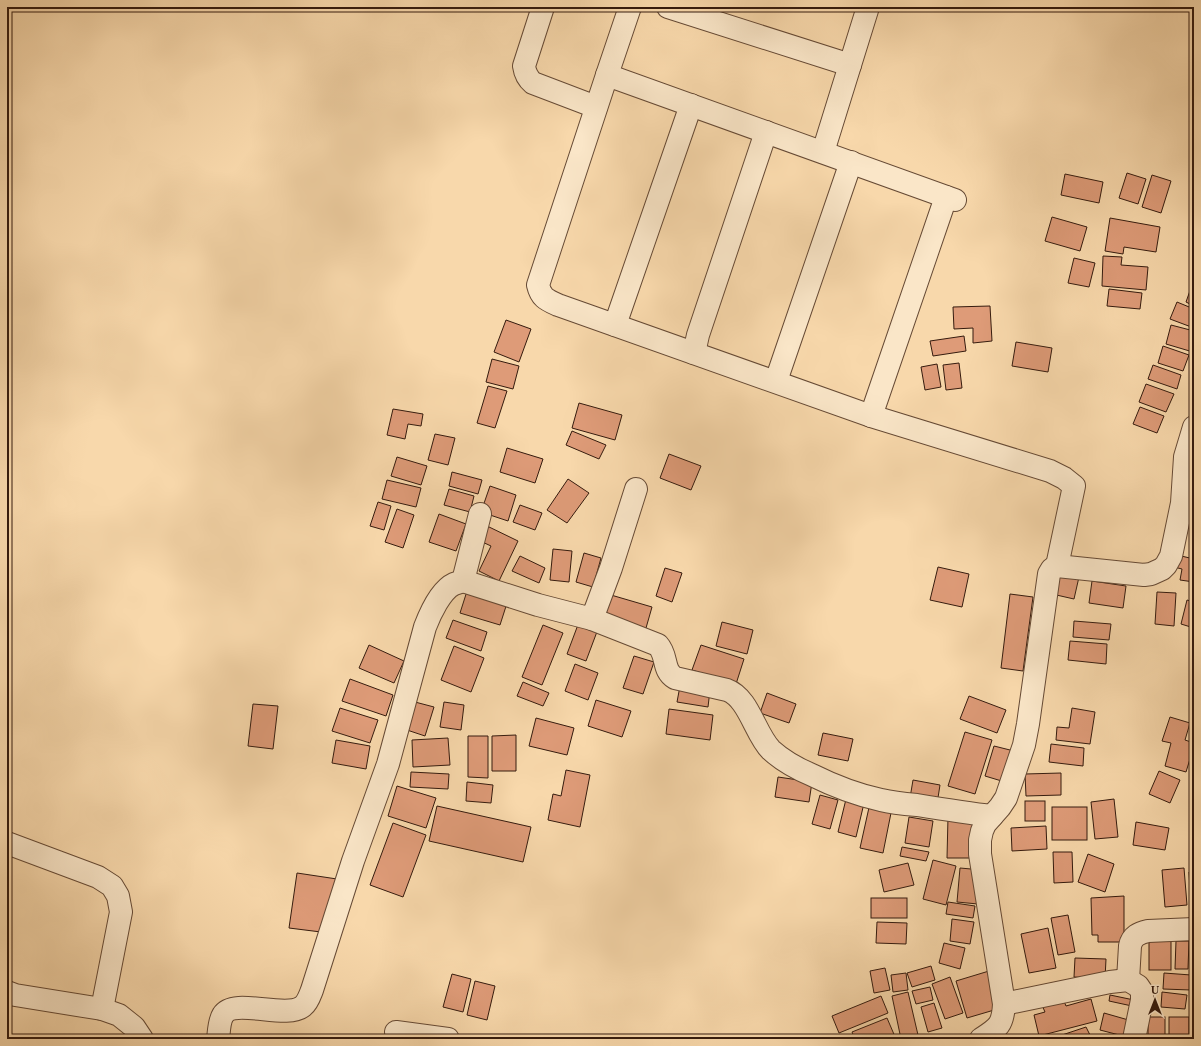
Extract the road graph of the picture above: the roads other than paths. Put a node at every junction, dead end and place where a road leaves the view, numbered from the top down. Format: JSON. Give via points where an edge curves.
{"nodes":[{"id":1,"x":543,"y":7,"type":"edge"},
{"id":2,"x":630,"y":7,"type":"edge"},
{"id":3,"x":668,"y":7,"type":"edge"},
{"id":4,"x":868,"y":7,"type":"edge"},
{"id":5,"x":850,"y":65,"type":"junction"},
{"id":6,"x":607,"y":75,"type":"junction"},
{"id":7,"x":691,"y":105,"type":"junction"},
{"id":8,"x":596,"y":107,"type":"junction"},
{"id":9,"x":766,"y":132,"type":"junction"},
{"id":10,"x":822,"y":152,"type":"junction"},
{"id":11,"x":851,"y":162,"type":"junction"},
{"id":12,"x":615,"y":325,"type":"junction"},
{"id":13,"x":694,"y":353,"type":"junction"},
{"id":14,"x":776,"y":381,"type":"junction"},
{"id":15,"x":871,"y":416,"type":"junction"},
{"id":16,"x":1194,"y":427,"type":"edge"},
{"id":17,"x":636,"y":489,"type":"dead end"},
{"id":18,"x":1188,"y":504,"type":"edge"},
{"id":19,"x":480,"y":514,"type":"dead end"},
{"id":20,"x":1057,"y":566,"type":"junction"},
{"id":21,"x":463,"y":581,"type":"junction"},
{"id":22,"x":592,"y":619,"type":"junction"},
{"id":23,"x":992,"y":816,"type":"junction"},
{"id":24,"x":7,"y":843,"type":"edge"},
{"id":25,"x":1194,"y":929,"type":"edge"},
{"id":26,"x":1128,"y":980,"type":"junction"},
{"id":27,"x":7,"y":992,"type":"edge"},
{"id":28,"x":1004,"y":1004,"type":"junction"},
{"id":29,"x":102,"y":1009,"type":"junction"},
{"id":30,"x":396,"y":1032,"type":"dead end"},
{"id":31,"x":142,"y":1039,"type":"edge"},
{"id":32,"x":218,"y":1039,"type":"edge"},
{"id":33,"x":448,"y":1039,"type":"edge"},
{"id":34,"x":981,"y":1039,"type":"edge"},
{"id":35,"x":1134,"y":1039,"type":"edge"}],
"edges":[{"from":1,"to":8,"type":"street","via":[[524,66],[528,79],[532,83]]},
{"from":2,"to":6,"type":"street"},
{"from":3,"to":5,"type":"street"},
{"from":4,"to":5,"type":"street"},
{"from":5,"to":10,"type":"street"},
{"from":6,"to":7,"type":"street"},
{"from":6,"to":8,"type":"street"},
{"from":7,"to":9,"type":"street"},
{"from":7,"to":12,"type":"street"},
{"from":8,"to":12,"type":"street","via":[[538,286],[540,293],[547,300]]},
{"from":9,"to":10,"type":"street"},
{"from":9,"to":13,"type":"street"},
{"from":10,"to":11,"type":"street"},
{"from":11,"to":14,"type":"street"},
{"from":11,"to":15,"type":"street","via":[[951,198]]},
{"from":12,"to":13,"type":"street"},
{"from":13,"to":14,"type":"street"},
{"from":14,"to":15,"type":"street"},
{"from":15,"to":20,"type":"street","via":[[1050,471],[1074,486]]},
{"from":16,"to":18,"type":"street","via":[[1185,457]]},
{"from":17,"to":22,"type":"street"},
{"from":18,"to":20,"type":"street","via":[[1172,556],[1166,566],[1157,572],[1144,575]]},
{"from":19,"to":21,"type":"street"},
{"from":20,"to":23,"type":"street","via":[[1052,569],[1048,579],[1024,745],[1006,798]]},
{"from":21,"to":22,"type":"street"},
{"from":21,"to":32,"type":"street","via":[[452,584],[445,592],[432,610],[425,627],[388,764],[307,1001],[294,1010],[227,1010],[222,1015]]},
{"from":22,"to":23,"type":"street","via":[[658,645],[671,676],[732,692],[742,701],[771,749],[802,770],[825,781],[882,800]]},
{"from":23,"to":28,"type":"street","via":[[982,831],[980,854]]},
{"from":24,"to":29,"type":"street","via":[[98,877],[112,886],[118,896],[121,912]]},
{"from":25,"to":26,"type":"street","via":[[1148,931],[1134,936],[1130,942]]},
{"from":26,"to":28,"type":"street"},
{"from":26,"to":35,"type":"street","via":[[1138,986],[1143,995]]},
{"from":27,"to":29,"type":"street"},
{"from":28,"to":34,"type":"street","via":[[999,1026]]},
{"from":29,"to":31,"type":"street","via":[[119,1015],[134,1027]]},
{"from":30,"to":33,"type":"street"}]}
